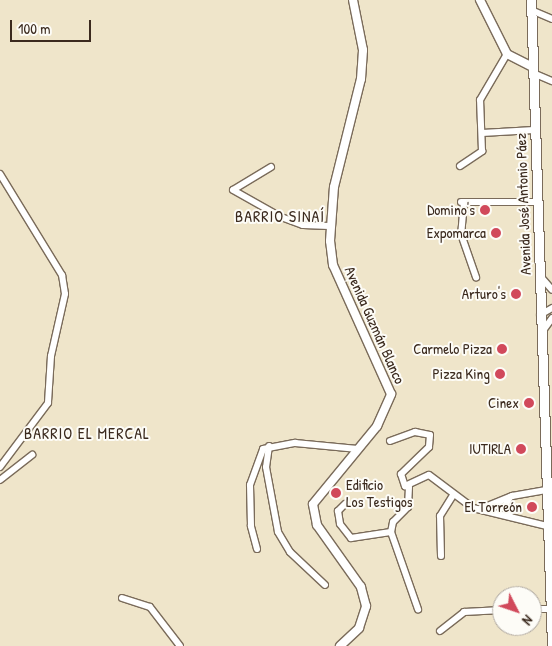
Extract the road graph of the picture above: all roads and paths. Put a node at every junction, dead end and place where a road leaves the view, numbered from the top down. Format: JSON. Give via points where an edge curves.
{"nodes":[{"id":1,"x":353,"y":0,"type":"edge"},
{"id":2,"x":480,"y":0,"type":"edge"},
{"id":3,"x":531,"y":0,"type":"edge"},
{"id":4,"x":531,"y":10,"type":"junction"},
{"id":5,"x":552,"y":18,"type":"edge"},
{"id":6,"x":507,"y":54,"type":"junction"},
{"id":7,"x":533,"y":57,"type":"junction"},
{"id":8,"x":517,"y":59,"type":"junction"},
{"id":9,"x":533,"y":70,"type":"junction"},
{"id":10,"x":552,"y":81,"type":"edge"},
{"id":11,"x":534,"y":130,"type":"junction"},
{"id":12,"x":482,"y":132,"type":"junction"},
{"id":13,"x":460,"y":166,"type":"dead end"},
{"id":14,"x":270,"y":168,"type":"dead end"},
{"id":15,"x":0,"y":174,"type":"edge"},
{"id":16,"x":3,"y":187,"type":"edge"},
{"id":17,"x":535,"y":202,"type":"junction"},
{"id":18,"x":329,"y":226,"type":"junction"},
{"id":19,"x":538,"y":273,"type":"junction"},
{"id":20,"x":476,"y":278,"type":"dead end"},
{"id":21,"x":552,"y":290,"type":"edge"},
{"id":22,"x":552,"y":308,"type":"edge"},
{"id":23,"x":540,"y":315,"type":"junction"},
{"id":24,"x":552,"y":318,"type":"edge"},
{"id":25,"x":541,"y":333,"type":"junction"},
{"id":26,"x":548,"y":428,"type":"edge"},
{"id":27,"x":390,"y":441,"type":"dead end"},
{"id":28,"x":269,"y":446,"type":"junction"},
{"id":29,"x":358,"y":449,"type":"junction"},
{"id":30,"x":32,"y":456,"type":"dead end"},
{"id":31,"x":0,"y":467,"type":"edge"},
{"id":32,"x":549,"y":476,"type":"edge"},
{"id":33,"x":0,"y":480,"type":"edge"},
{"id":34,"x":409,"y":487,"type":"junction"},
{"id":35,"x":547,"y":490,"type":"junction"},
{"id":36,"x":454,"y":495,"type":"junction"},
{"id":37,"x":512,"y":496,"type":"junction"},
{"id":38,"x":345,"y":504,"type":"dead end"},
{"id":39,"x":480,"y":509,"type":"junction"},
{"id":40,"x":511,"y":517,"type":"junction"},
{"id":41,"x":547,"y":526,"type":"junction"},
{"id":42,"x":391,"y":532,"type":"junction"},
{"id":43,"x":257,"y":549,"type":"dead end"},
{"id":44,"x":441,"y":556,"type":"dead end"},
{"id":45,"x":325,"y":585,"type":"dead end"},
{"id":46,"x":122,"y":598,"type":"dead end"},
{"id":47,"x":418,"y":609,"type":"dead end"},
{"id":48,"x":542,"y":609,"type":"edge"},
{"id":49,"x":550,"y":609,"type":"junction"},
{"id":50,"x":492,"y":611,"type":"edge"},
{"id":51,"x":552,"y":628,"type":"edge"},
{"id":52,"x":440,"y":631,"type":"dead end"},
{"id":53,"x":180,"y":646,"type":"edge"},
{"id":54,"x":340,"y":646,"type":"edge"},
{"id":55,"x":552,"y":646,"type":"edge"}],
"edges":[{"from":1,"to":18,"type":"street","name":"Avenida Guzmán Blanco","via":[[363,50],[361,79],[357,107],[340,157]]},
{"from":2,"to":6,"type":"street"},
{"from":3,"to":4,"type":"main road","name":"Avenida José Antonio Páez"},
{"from":4,"to":5,"type":"street"},
{"from":4,"to":7,"type":"main road","name":"Avenida José Antonio Páez"},
{"from":6,"to":8,"type":"street"},
{"from":6,"to":12,"type":"street","via":[[480,100]]},
{"from":7,"to":8,"type":"street"},
{"from":7,"to":9,"type":"main road","name":"Avenida José Antonio Páez"},
{"from":8,"to":9,"type":"street"},
{"from":9,"to":10,"type":"street"},
{"from":9,"to":11,"type":"main road","name":"Avenida José Antonio Páez"},
{"from":11,"to":12,"type":"street"},
{"from":11,"to":17,"type":"main road","name":"Avenida José Antonio Páez"},
{"from":12,"to":13,"type":"street","via":[[482,151]]},
{"from":14,"to":18,"type":"street","via":[[233,190],[281,217],[303,225]]},
{"from":15,"to":16,"type":"street"},
{"from":16,"to":31,"type":"street","via":[[62,275],[65,294],[51,356],[48,403]]},
{"from":17,"to":19,"type":"main road","name":"Avenida José Antonio Páez"},
{"from":17,"to":20,"type":"street","via":[[462,202],[461,234]]},
{"from":18,"to":29,"type":"street","name":"Avenida Guzmán Blanco","via":[[333,265],[392,394],[385,416]]},
{"from":19,"to":21,"type":"street"},
{"from":19,"to":23,"type":"main road","name":"Avenida José Antonio Páez"},
{"from":22,"to":23,"type":"street"},
{"from":23,"to":25,"type":"main road","name":"Avenida José Antonio Páez"},
{"from":24,"to":25,"type":"street"},
{"from":25,"to":26,"type":"main road","name":"Avenida José Antonio Páez"},
{"from":26,"to":32,"type":"main road","name":"Avenida José Antonio Páez"},
{"from":27,"to":34,"type":"street","via":[[415,432],[430,435],[428,447],[401,474],[401,483]]},
{"from":28,"to":29,"type":"street","via":[[309,443]]},
{"from":28,"to":43,"type":"street","via":[[257,459],[250,485],[251,526]]},
{"from":28,"to":45,"type":"street","via":[[266,467],[278,532],[290,552]]},
{"from":29,"to":54,"type":"street","name":"Avenida Guzmán Blanco","via":[[313,504],[317,525],[361,587],[366,606],[359,628]]},
{"from":30,"to":33,"type":"street"},
{"from":32,"to":35,"type":"main road","name":"Avenida José Antonio Páez"},
{"from":34,"to":36,"type":"street","via":[[429,475]]},
{"from":34,"to":42,"type":"street","via":[[408,507],[393,522]]},
{"from":35,"to":37,"type":"street"},
{"from":35,"to":41,"type":"main road","name":"Avenida José Antonio Páez"},
{"from":36,"to":39,"type":"street"},
{"from":36,"to":44,"type":"street","via":[[440,516]]},
{"from":37,"to":39,"type":"street"},
{"from":37,"to":40,"type":"street","via":[[505,506]]},
{"from":38,"to":42,"type":"street","via":[[338,512],[340,524],[351,538]]},
{"from":39,"to":40,"type":"street"},
{"from":40,"to":41,"type":"street"},
{"from":41,"to":49,"type":"main road","name":"Avenida José Antonio Páez"},
{"from":42,"to":47,"type":"street"},
{"from":46,"to":53,"type":"street","via":[[150,607]]},
{"from":48,"to":49,"type":"street"},
{"from":49,"to":51,"type":"main road","name":"Avenida José Antonio Páez"},
{"from":50,"to":52,"type":"street","via":[[464,612]]},
{"from":51,"to":55,"type":"main road","name":"Avenida José Antonio Páez"}]}
